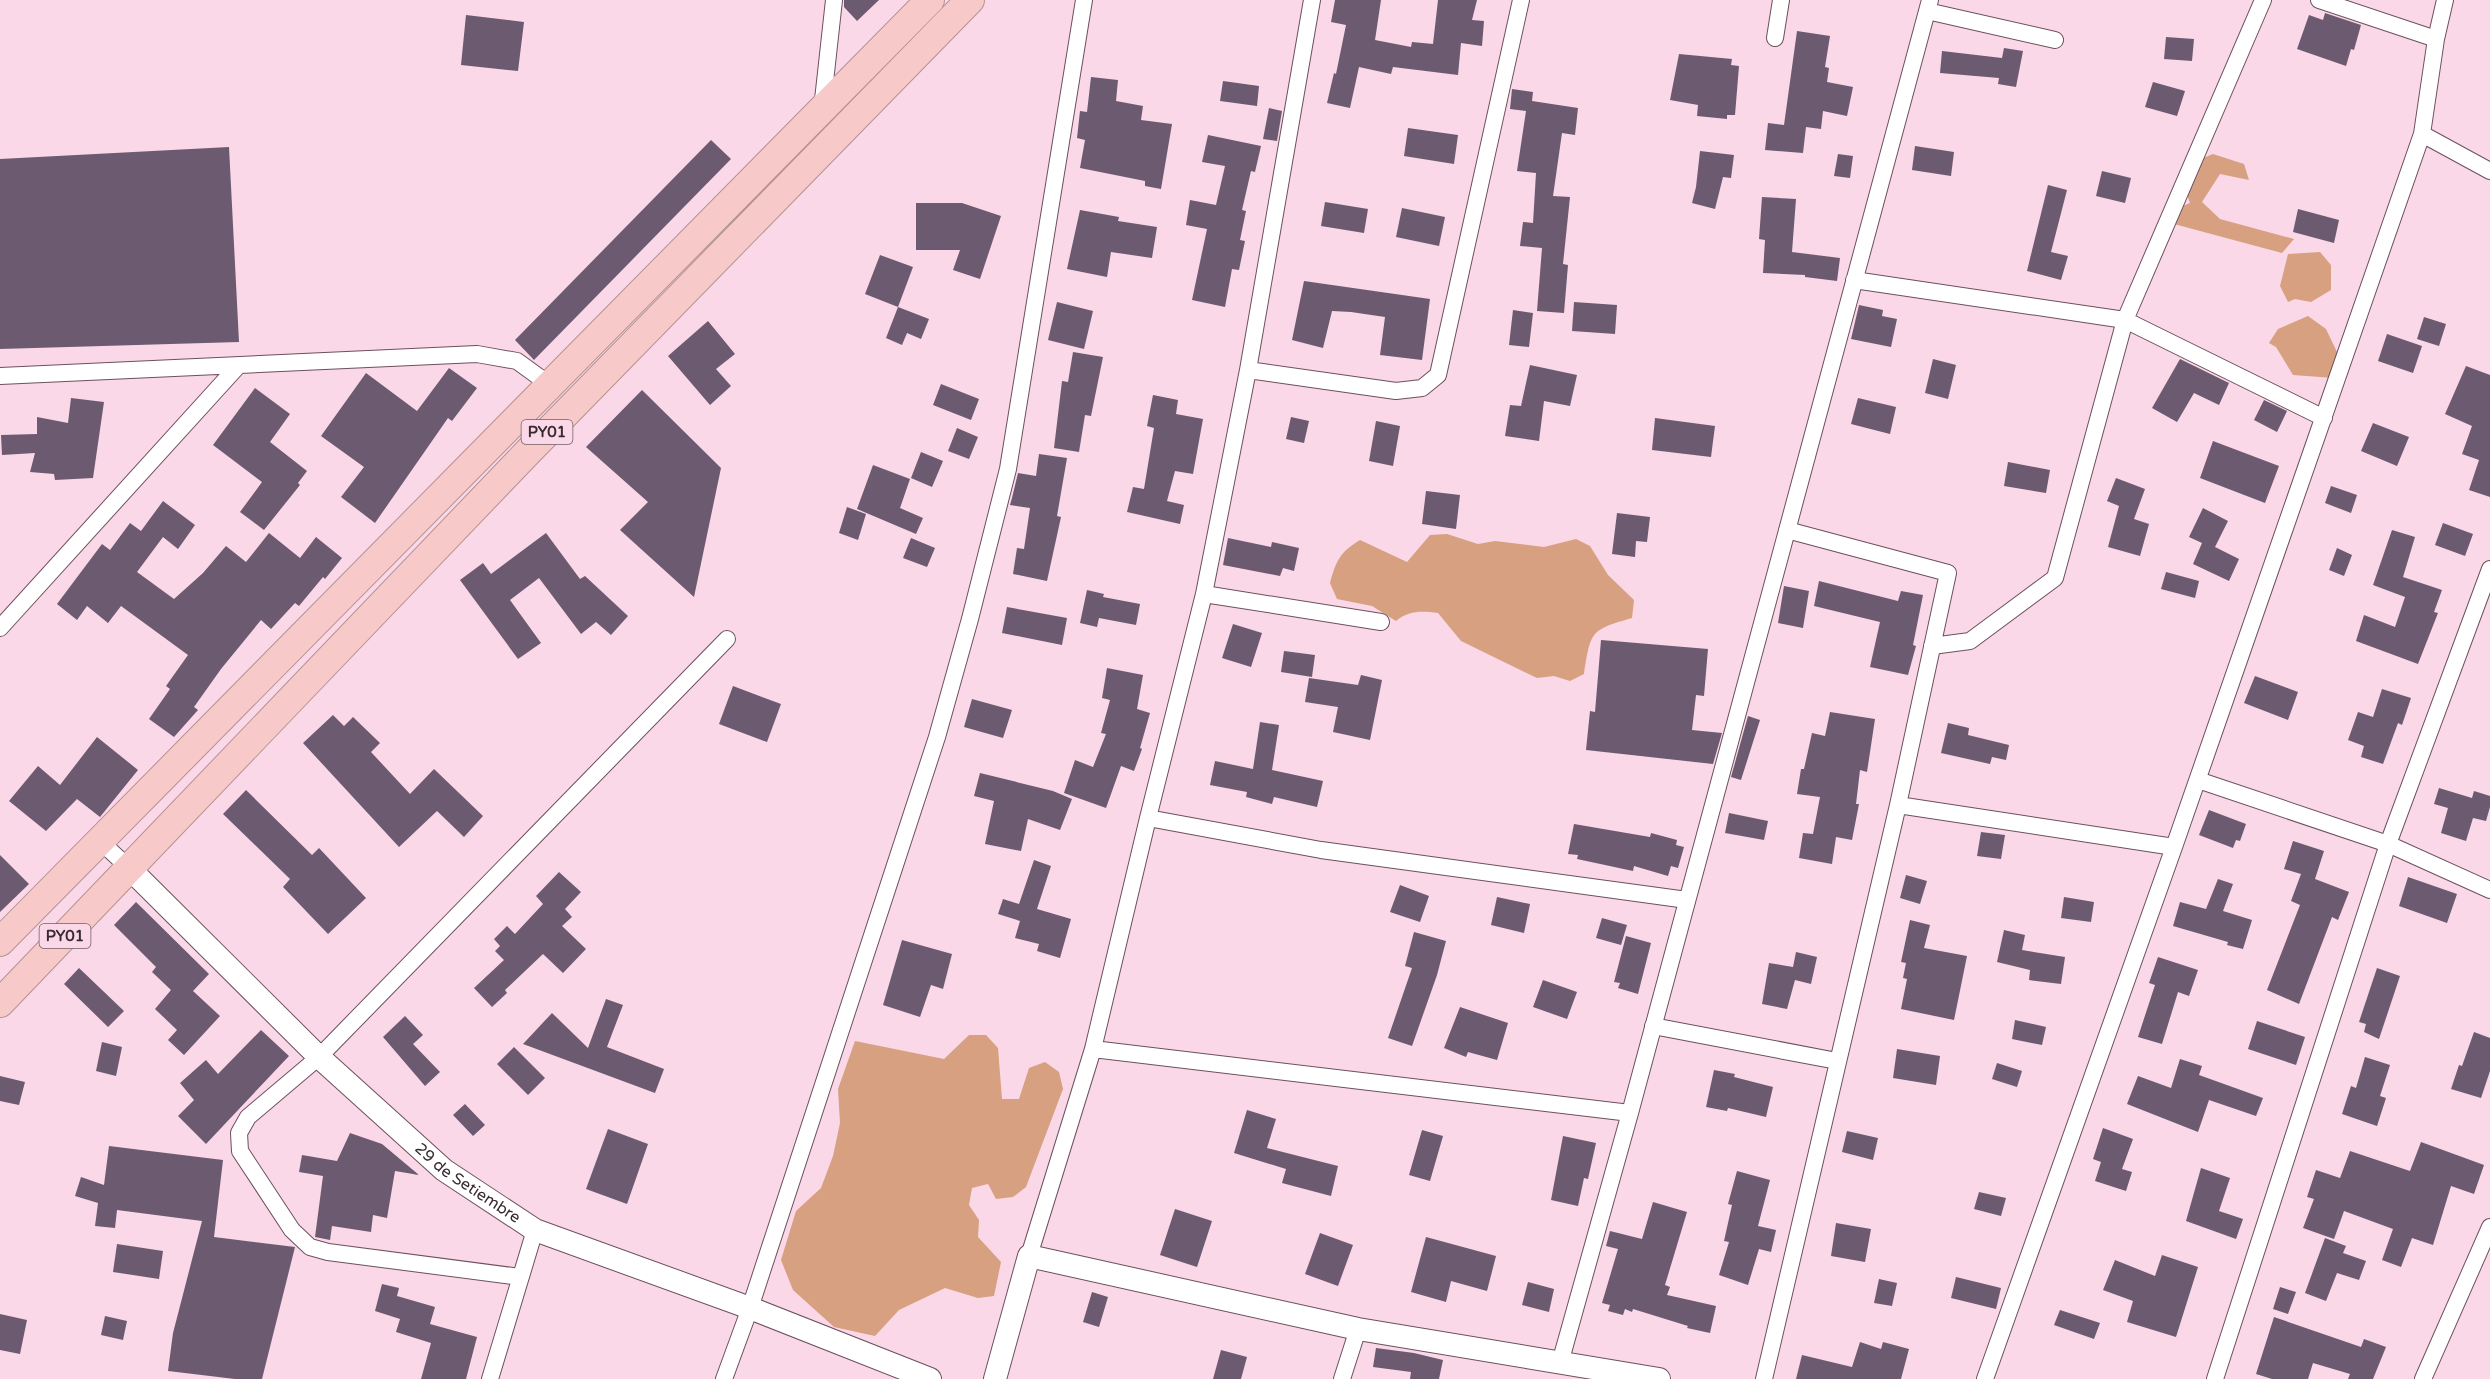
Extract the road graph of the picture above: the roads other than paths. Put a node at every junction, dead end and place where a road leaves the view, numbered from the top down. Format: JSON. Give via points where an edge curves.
{"nodes":[{"id":1,"x":834,"y":0,"type":"edge"},
{"id":2,"x":930,"y":0,"type":"edge"},
{"id":3,"x":970,"y":0,"type":"edge"},
{"id":4,"x":1084,"y":0,"type":"edge"},
{"id":5,"x":1312,"y":0,"type":"edge"},
{"id":6,"x":1521,"y":0,"type":"edge"},
{"id":7,"x":1781,"y":0,"type":"edge"},
{"id":8,"x":2263,"y":0,"type":"edge"},
{"id":9,"x":2319,"y":0,"type":"edge"},
{"id":10,"x":2445,"y":0,"type":"edge"},
{"id":11,"x":1928,"y":6,"type":"edge"},
{"id":12,"x":1775,"y":38,"type":"dead end"},
{"id":13,"x":2436,"y":39,"type":"junction"},
{"id":14,"x":2055,"y":40,"type":"dead end"},
{"id":15,"x":822,"y":110,"type":"junction"},
{"id":16,"x":2422,"y":134,"type":"junction"},
{"id":17,"x":2490,"y":171,"type":"edge"},
{"id":18,"x":1854,"y":280,"type":"junction"},
{"id":19,"x":2125,"y":320,"type":"junction"},
{"id":20,"x":238,"y":366,"type":"junction"},
{"id":21,"x":1248,"y":370,"type":"junction"},
{"id":22,"x":0,"y":376,"type":"edge"},
{"id":23,"x":550,"y":385,"type":"junction"},
{"id":24,"x":2324,"y":418,"type":"junction"},
{"id":25,"x":1787,"y":530,"type":"junction"},
{"id":26,"x":2490,"y":569,"type":"edge"},
{"id":27,"x":1204,"y":594,"type":"junction"},
{"id":28,"x":1381,"y":622,"type":"dead end"},
{"id":29,"x":0,"y":628,"type":"edge"},
{"id":30,"x":727,"y":639,"type":"dead end"},
{"id":31,"x":1932,"y":646,"type":"junction"},
{"id":32,"x":2198,"y":780,"type":"junction"},
{"id":33,"x":1898,"y":805,"type":"junction"},
{"id":34,"x":1148,"y":818,"type":"junction"},
{"id":35,"x":99,"y":840,"type":"junction"},
{"id":36,"x":2388,"y":844,"type":"junction"},
{"id":37,"x":2174,"y":847,"type":"junction"},
{"id":38,"x":130,"y":869,"type":"junction"},
{"id":39,"x":2490,"y":890,"type":"edge"},
{"id":40,"x":1687,"y":900,"type":"junction"},
{"id":41,"x":0,"y":942,"type":"edge"},
{"id":42,"x":0,"y":1003,"type":"edge"},
{"id":43,"x":1653,"y":1026,"type":"junction"},
{"id":44,"x":1093,"y":1049,"type":"junction"},
{"id":45,"x":319,"y":1057,"type":"junction"},
{"id":46,"x":1837,"y":1060,"type":"junction"},
{"id":47,"x":1630,"y":1113,"type":"junction"},
{"id":48,"x":2490,"y":1227,"type":"edge"},
{"id":49,"x":535,"y":1230,"type":"junction"},
{"id":50,"x":1029,"y":1256,"type":"junction"},
{"id":51,"x":520,"y":1276,"type":"junction"},
{"id":52,"x":750,"y":1308,"type":"junction"},
{"id":53,"x":1358,"y":1329,"type":"junction"},
{"id":54,"x":1560,"y":1363,"type":"junction"},
{"id":55,"x":490,"y":1379,"type":"edge"},
{"id":56,"x":724,"y":1379,"type":"edge"},
{"id":57,"x":930,"y":1379,"type":"edge"},
{"id":58,"x":995,"y":1379,"type":"edge"},
{"id":59,"x":1342,"y":1379,"type":"edge"},
{"id":60,"x":1659,"y":1379,"type":"edge"},
{"id":61,"x":1764,"y":1379,"type":"edge"},
{"id":62,"x":1985,"y":1379,"type":"edge"},
{"id":63,"x":2215,"y":1379,"type":"edge"},
{"id":64,"x":2423,"y":1379,"type":"edge"}],
"edges":[{"from":1,"to":15,"type":"street"},
{"from":2,"to":15,"type":"highway","number":"PY01"},
{"from":3,"to":38,"type":"highway","number":"PY01","via":[[535,445]]},
{"from":4,"to":52,"type":"street","via":[[1008,469],[970,619],[937,737]]},
{"from":5,"to":21,"type":"street"},
{"from":6,"to":21,"type":"street","via":[[1438,375],[1422,388],[1396,391]]},
{"from":7,"to":12,"type":"street"},
{"from":8,"to":19,"type":"street"},
{"from":9,"to":13,"type":"street"},
{"from":10,"to":13,"type":"street"},
{"from":11,"to":14,"type":"street"},
{"from":11,"to":18,"type":"street"},
{"from":13,"to":16,"type":"street"},
{"from":15,"to":23,"type":"highway","number":"PY01"},
{"from":16,"to":17,"type":"street"},
{"from":16,"to":24,"type":"street"},
{"from":18,"to":19,"type":"street"},
{"from":18,"to":25,"type":"street"},
{"from":19,"to":24,"type":"street"},
{"from":19,"to":31,"type":"street","via":[[2055,578],[1970,641]]},
{"from":20,"to":22,"type":"street"},
{"from":20,"to":23,"type":"street","via":[[477,354],[517,361]]},
{"from":20,"to":29,"type":"street"},
{"from":21,"to":27,"type":"street"},
{"from":23,"to":35,"type":"highway","number":"PY01"},
{"from":24,"to":32,"type":"street"},
{"from":25,"to":31,"type":"street","via":[[1948,573]]},
{"from":25,"to":40,"type":"street"},
{"from":26,"to":36,"type":"street"},
{"from":27,"to":28,"type":"street"},
{"from":27,"to":34,"type":"street"},
{"from":30,"to":45,"type":"street"},
{"from":31,"to":33,"type":"street"},
{"from":32,"to":36,"type":"street"},
{"from":32,"to":37,"type":"street"},
{"from":33,"to":37,"type":"street"},
{"from":33,"to":46,"type":"street"},
{"from":34,"to":40,"type":"street","via":[[1321,850]]},
{"from":34,"to":44,"type":"street"},
{"from":35,"to":38,"type":"street","name":"29 de Setiembre"},
{"from":35,"to":41,"type":"highway","number":"PY01"},
{"from":36,"to":39,"type":"street"},
{"from":36,"to":63,"type":"street"},
{"from":37,"to":62,"type":"street"},
{"from":38,"to":42,"type":"highway","number":"PY01"},
{"from":38,"to":45,"type":"street","name":"29 de Setiembre"},
{"from":40,"to":43,"type":"street"},
{"from":43,"to":46,"type":"street"},
{"from":43,"to":47,"type":"street"},
{"from":44,"to":47,"type":"street"},
{"from":44,"to":50,"type":"street"},
{"from":45,"to":49,"type":"street","name":"29 de Setiembre","via":[[444,1170]]},
{"from":45,"to":51,"type":"street","via":[[248,1117],[239,1134],[240,1150],[292,1230],[310,1247],[328,1252]]},
{"from":46,"to":61,"type":"street"},
{"from":47,"to":54,"type":"street"},
{"from":48,"to":64,"type":"street"},
{"from":49,"to":51,"type":"street"},
{"from":49,"to":52,"type":"street","name":"29 de Setiembre"},
{"from":50,"to":53,"type":"street"},
{"from":50,"to":58,"type":"street"},
{"from":51,"to":55,"type":"street"},
{"from":52,"to":56,"type":"street"},
{"from":52,"to":57,"type":"street","name":"29 de Setiembre"},
{"from":53,"to":54,"type":"street"},
{"from":53,"to":59,"type":"street"},
{"from":54,"to":60,"type":"street"}]}
